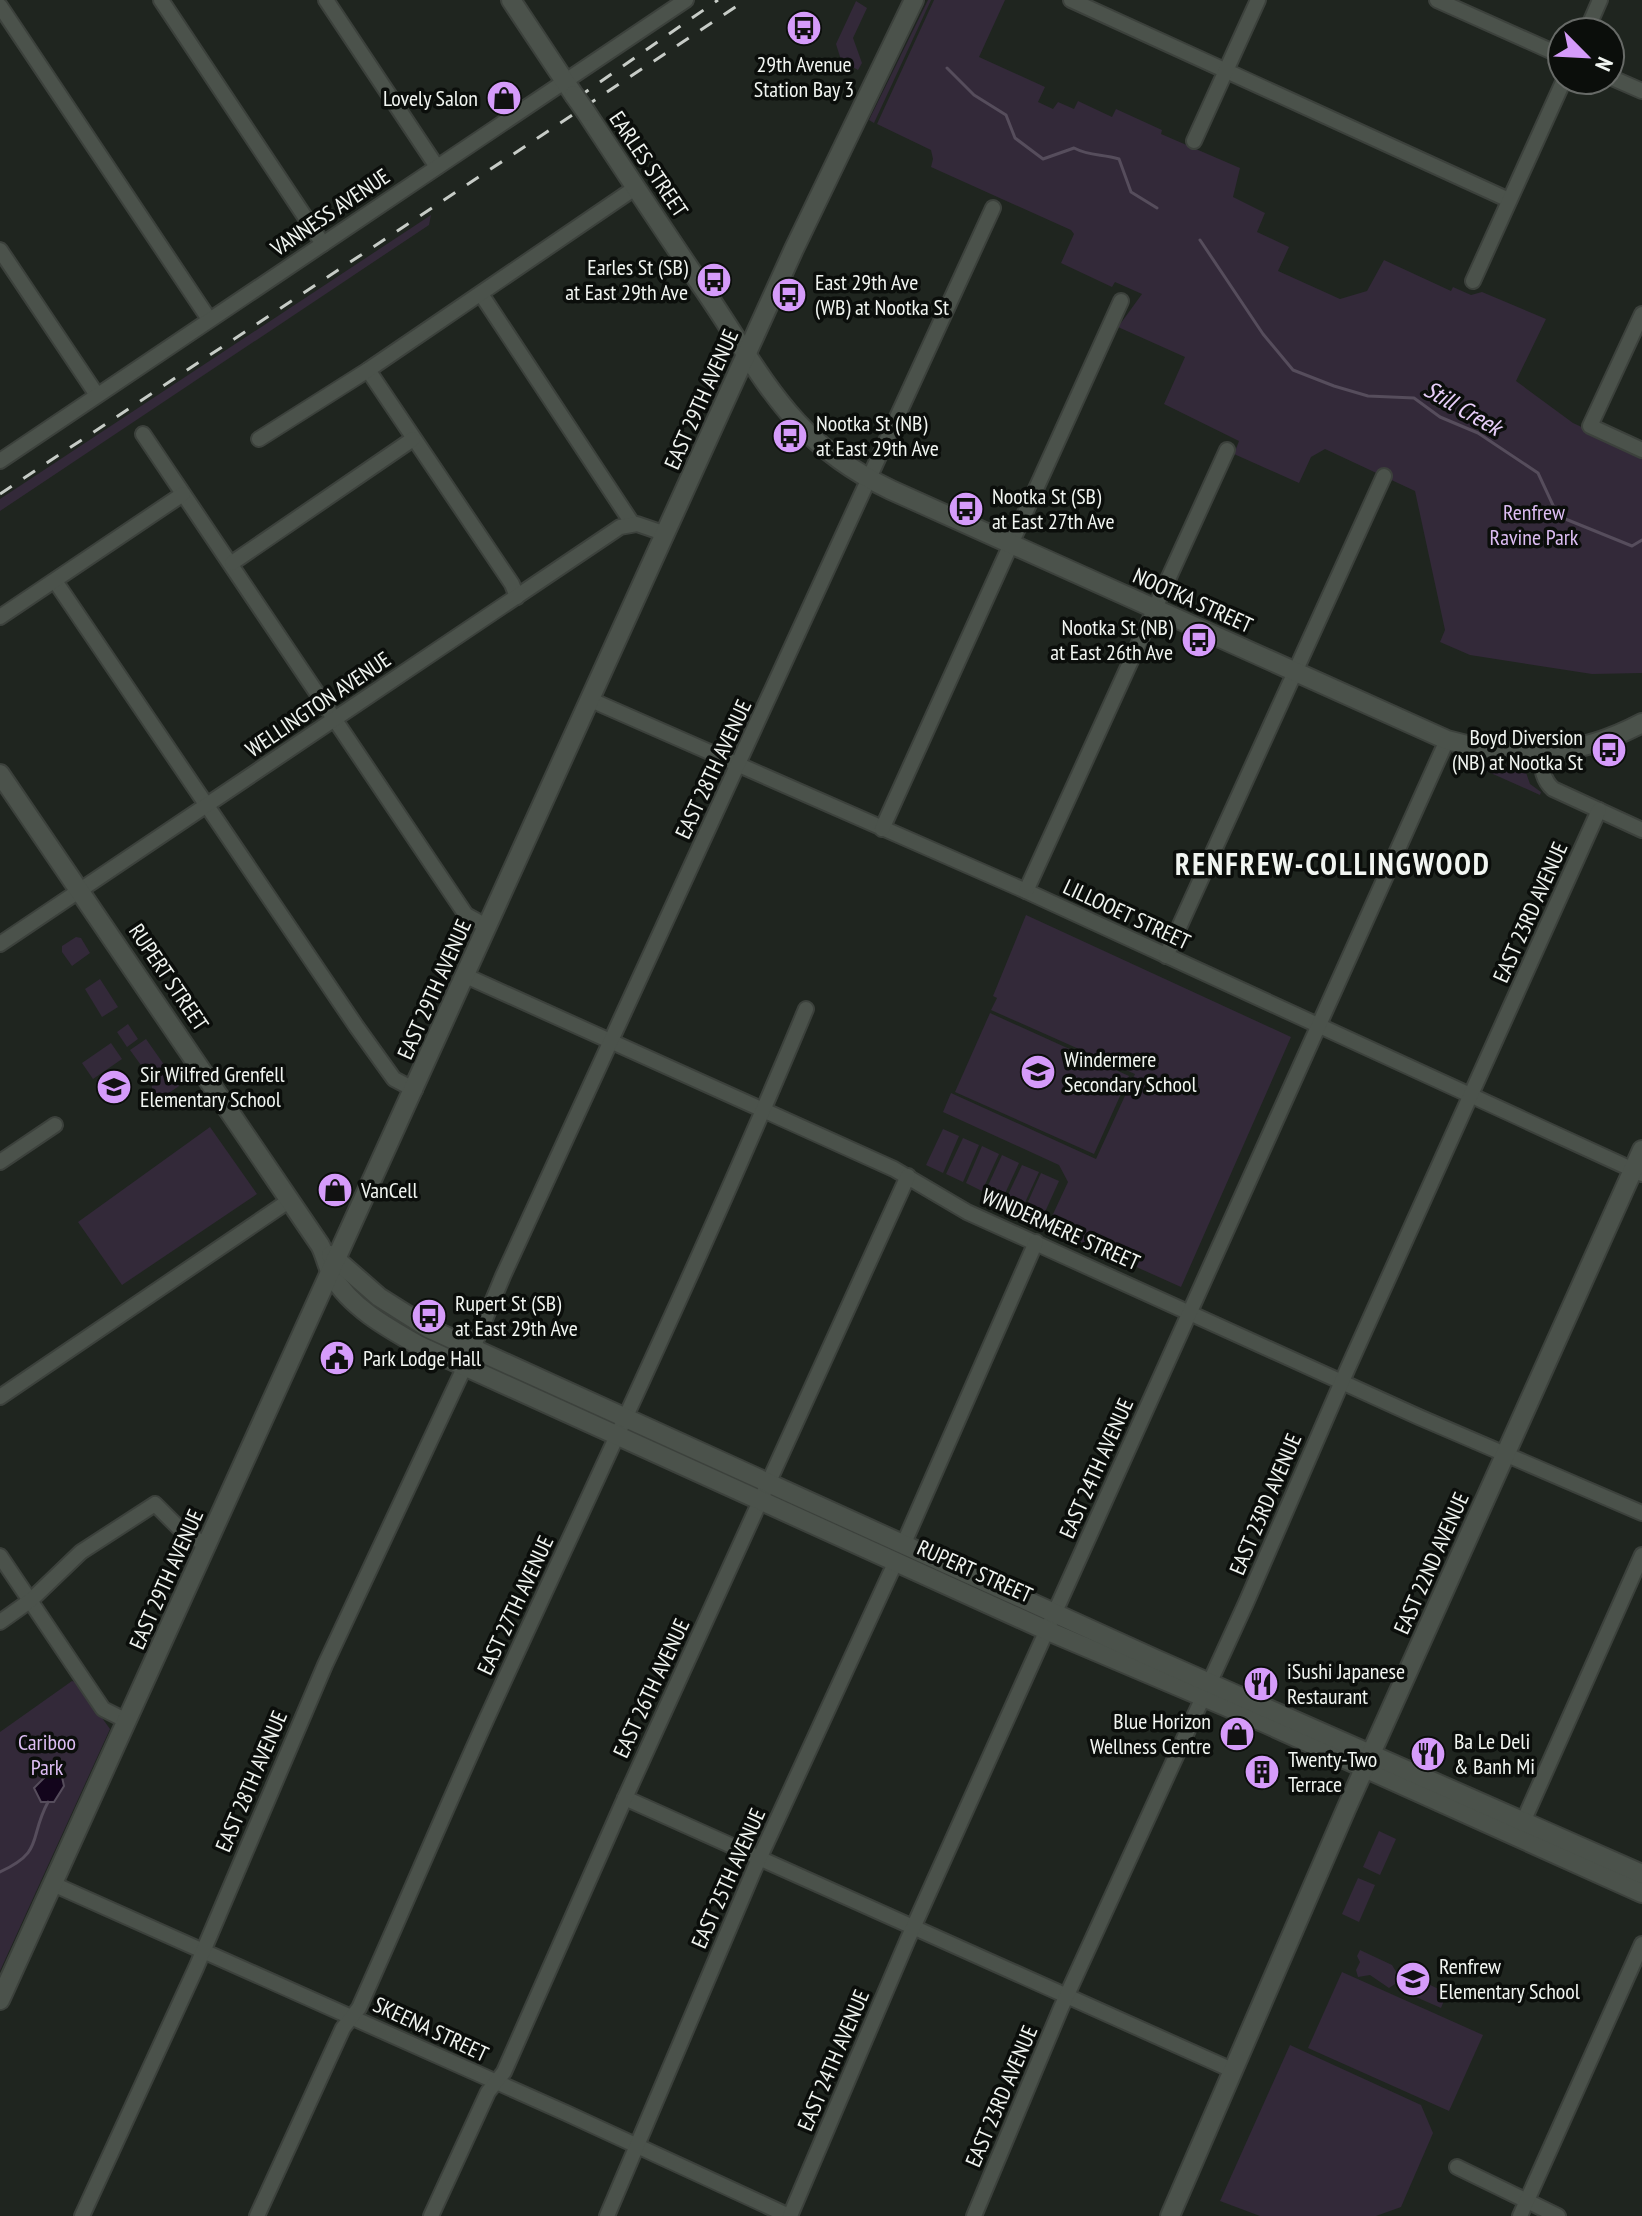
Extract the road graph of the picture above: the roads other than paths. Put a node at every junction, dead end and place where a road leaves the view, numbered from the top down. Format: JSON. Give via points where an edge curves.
{"nodes":[{"id":1,"x":161,"y":0,"type":"edge"},
{"id":2,"x":326,"y":0,"type":"edge"},
{"id":3,"x":511,"y":0,"type":"edge"},
{"id":4,"x":686,"y":0,"type":"edge"},
{"id":5,"x":914,"y":0,"type":"edge"},
{"id":6,"x":1071,"y":0,"type":"edge"},
{"id":7,"x":1258,"y":0,"type":"edge"},
{"id":8,"x":1437,"y":0,"type":"edge"},
{"id":9,"x":0,"y":6,"type":"edge"},
{"id":10,"x":1546,"y":49,"type":"edge"},
{"id":11,"x":1227,"y":71,"type":"junction"},
{"id":12,"x":570,"y":88,"type":"junction"},
{"id":13,"x":1557,"y":96,"type":"edge"},
{"id":14,"x":1194,"y":141,"type":"dead end"},
{"id":15,"x":437,"y":167,"type":"junction"},
{"id":16,"x":635,"y":188,"type":"junction"},
{"id":17,"x":1509,"y":200,"type":"junction"},
{"id":18,"x":993,"y":208,"type":"dead end"},
{"id":19,"x":323,"y":244,"type":"junction"},
{"id":20,"x":0,"y":250,"type":"edge"},
{"id":21,"x":1473,"y":281,"type":"dead end"},
{"id":22,"x":481,"y":294,"type":"junction"},
{"id":23,"x":1121,"y":301,"type":"dead end"},
{"id":24,"x":1642,"y":314,"type":"edge"},
{"id":25,"x":209,"y":319,"type":"junction"},
{"id":26,"x":747,"y":355,"type":"junction"},
{"id":27,"x":368,"y":370,"type":"junction"},
{"id":28,"x":97,"y":395,"type":"junction"},
{"id":29,"x":143,"y":434,"type":"dead end"},
{"id":30,"x":259,"y":439,"type":"dead end"},
{"id":31,"x":413,"y":439,"type":"junction"},
{"id":32,"x":1227,"y":450,"type":"dead end"},
{"id":33,"x":1642,"y":450,"type":"edge"},
{"id":34,"x":0,"y":461,"type":"edge"},
{"id":35,"x":1384,"y":476,"type":"dead end"},
{"id":36,"x":869,"y":479,"type":"junction"},
{"id":37,"x":183,"y":494,"type":"junction"},
{"id":38,"x":632,"y":523,"type":"junction"},
{"id":39,"x":666,"y":534,"type":"junction"},
{"id":40,"x":1011,"y":544,"type":"junction"},
{"id":41,"x":232,"y":563,"type":"junction"},
{"id":42,"x":55,"y":581,"type":"junction"},
{"id":43,"x":517,"y":597,"type":"junction"},
{"id":44,"x":1153,"y":609,"type":"junction"},
{"id":45,"x":0,"y":617,"type":"edge"},
{"id":46,"x":1294,"y":672,"type":"junction"},
{"id":47,"x":591,"y":700,"type":"junction"},
{"id":48,"x":335,"y":719,"type":"junction"},
{"id":49,"x":1642,"y":723,"type":"edge"},
{"id":50,"x":1447,"y":740,"type":"junction"},
{"id":51,"x":1541,"y":754,"type":"junction"},
{"id":52,"x":739,"y":765,"type":"junction"},
{"id":53,"x":0,"y":774,"type":"edge"},
{"id":54,"x":208,"y":805,"type":"junction"},
{"id":55,"x":1599,"y":810,"type":"junction"},
{"id":56,"x":882,"y":829,"type":"junction"},
{"id":57,"x":1642,"y":830,"type":"edge"},
{"id":58,"x":81,"y":889,"type":"junction"},
{"id":59,"x":1026,"y":891,"type":"junction"},
{"id":60,"x":488,"y":927,"type":"junction"},
{"id":61,"x":0,"y":944,"type":"edge"},
{"id":62,"x":1166,"y":956,"type":"junction"},
{"id":63,"x":466,"y":976,"type":"junction"},
{"id":64,"x":806,"y":1009,"type":"dead end"},
{"id":65,"x":1319,"y":1027,"type":"junction"},
{"id":66,"x":611,"y":1041,"type":"junction"},
{"id":67,"x":415,"y":1090,"type":"junction"},
{"id":68,"x":1471,"y":1097,"type":"junction"},
{"id":69,"x":764,"y":1109,"type":"junction"},
{"id":70,"x":55,"y":1125,"type":"dead end"},
{"id":71,"x":1642,"y":1150,"type":"edge"},
{"id":72,"x":0,"y":1162,"type":"edge"},
{"id":73,"x":1637,"y":1172,"type":"edge"},
{"id":74,"x":908,"y":1176,"type":"junction"},
{"id":75,"x":290,"y":1200,"type":"junction"},
{"id":76,"x":1036,"y":1242,"type":"junction"},
{"id":77,"x":330,"y":1261,"type":"junction"},
{"id":78,"x":1189,"y":1313,"type":"junction"},
{"id":79,"x":473,"y":1348,"type":"junction"},
{"id":80,"x":465,"y":1366,"type":"junction"},
{"id":81,"x":1343,"y":1380,"type":"junction"},
{"id":82,"x":0,"y":1397,"type":"edge"},
{"id":83,"x":626,"y":1418,"type":"junction"},
{"id":84,"x":618,"y":1436,"type":"junction"},
{"id":85,"x":1505,"y":1454,"type":"junction"},
{"id":86,"x":771,"y":1482,"type":"junction"},
{"id":87,"x":762,"y":1502,"type":"junction"},
{"id":88,"x":1642,"y":1513,"type":"edge"},
{"id":89,"x":904,"y":1543,"type":"junction"},
{"id":90,"x":208,"y":1545,"type":"junction"},
{"id":91,"x":1642,"y":1555,"type":"edge"},
{"id":92,"x":0,"y":1556,"type":"edge"},
{"id":93,"x":896,"y":1561,"type":"junction"},
{"id":94,"x":31,"y":1600,"type":"junction"},
{"id":95,"x":0,"y":1622,"type":"edge"},
{"id":96,"x":1052,"y":1622,"type":"junction"},
{"id":97,"x":1206,"y":1690,"type":"junction"},
{"id":98,"x":127,"y":1721,"type":"junction"},
{"id":99,"x":1368,"y":1762,"type":"junction"},
{"id":100,"x":625,"y":1798,"type":"junction"},
{"id":101,"x":1523,"y":1822,"type":"junction"},
{"id":102,"x":760,"y":1858,"type":"junction"},
{"id":103,"x":1642,"y":1874,"type":"edge"},
{"id":104,"x":53,"y":1884,"type":"junction"},
{"id":105,"x":1642,"y":1893,"type":"edge"},
{"id":106,"x":913,"y":1927,"type":"junction"},
{"id":107,"x":1642,"y":1944,"type":"edge"},
{"id":108,"x":202,"y":1951,"type":"junction"},
{"id":109,"x":1067,"y":1996,"type":"junction"},
{"id":110,"x":0,"y":2000,"type":"edge"},
{"id":111,"x":352,"y":2017,"type":"junction"},
{"id":112,"x":1232,"y":2070,"type":"junction"},
{"id":113,"x":495,"y":2083,"type":"junction"},
{"id":114,"x":638,"y":2146,"type":"junction"},
{"id":115,"x":1457,"y":2167,"type":"dead end"},
{"id":116,"x":1523,"y":2209,"type":"edge"},
{"id":117,"x":82,"y":2216,"type":"edge"},
{"id":118,"x":257,"y":2216,"type":"edge"},
{"id":119,"x":431,"y":2216,"type":"edge"},
{"id":120,"x":607,"y":2216,"type":"edge"},
{"id":121,"x":790,"y":2216,"type":"edge"},
{"id":122,"x":974,"y":2216,"type":"edge"},
{"id":123,"x":1170,"y":2216,"type":"edge"},
{"id":124,"x":1558,"y":2216,"type":"edge"}],
"edges":[{"from":1,"to":19,"type":"street"},
{"from":2,"to":15,"type":"street"},
{"from":3,"to":12,"type":"street","name":"EARLES STREET"},
{"from":4,"to":12,"type":"street","name":"VANNESS AVENUE"},
{"from":5,"to":26,"type":"street","name":"EAST 29TH AVENUE"},
{"from":6,"to":11,"type":"street"},
{"from":7,"to":11,"type":"street"},
{"from":8,"to":10,"type":"street"},
{"from":9,"to":25,"type":"street"},
{"from":11,"to":14,"type":"street"},
{"from":11,"to":17,"type":"street"},
{"from":12,"to":15,"type":"street","name":"VANNESS AVENUE"},
{"from":12,"to":16,"type":"street","name":"EARLES STREET","bridge":true},
{"from":13,"to":17,"type":"street"},
{"from":15,"to":19,"type":"street","name":"VANNESS AVENUE"},
{"from":16,"to":22,"type":"street"},
{"from":16,"to":26,"type":"street","name":"EARLES STREET"},
{"from":17,"to":21,"type":"street"},
{"from":18,"to":36,"type":"street","name":"EAST 28TH AVENUE"},
{"from":19,"to":25,"type":"street","name":"VANNESS AVENUE"},
{"from":20,"to":28,"type":"street"},
{"from":22,"to":27,"type":"street"},
{"from":22,"to":38,"type":"street"},
{"from":23,"to":40,"type":"street"},
{"from":24,"to":33,"type":"street","via":[[1590,426]]},
{"from":25,"to":28,"type":"street","name":"VANNESS AVENUE"},
{"from":26,"to":36,"type":"street","name":"NOOTKA STREET","via":[[805,433]]},
{"from":26,"to":39,"type":"street","name":"EAST 29TH AVENUE"},
{"from":27,"to":30,"type":"street"},
{"from":27,"to":31,"type":"street"},
{"from":28,"to":34,"type":"street","name":"VANNESS AVENUE"},
{"from":29,"to":37,"type":"street"},
{"from":31,"to":41,"type":"street"},
{"from":31,"to":43,"type":"street"},
{"from":32,"to":44,"type":"street"},
{"from":35,"to":46,"type":"street"},
{"from":36,"to":40,"type":"street","name":"NOOTKA STREET"},
{"from":36,"to":52,"type":"street","name":"EAST 28TH AVENUE"},
{"from":37,"to":41,"type":"street"},
{"from":37,"to":42,"type":"street"},
{"from":38,"to":39,"type":"street"},
{"from":38,"to":43,"type":"street","name":"WELLINGTON AVENUE"},
{"from":39,"to":47,"type":"street","name":"EAST 29TH AVENUE"},
{"from":40,"to":44,"type":"street","name":"NOOTKA STREET"},
{"from":40,"to":56,"type":"street"},
{"from":41,"to":48,"type":"street"},
{"from":42,"to":45,"type":"street"},
{"from":42,"to":54,"type":"street"},
{"from":43,"to":48,"type":"street","name":"WELLINGTON AVENUE"},
{"from":44,"to":46,"type":"street","name":"NOOTKA STREET"},
{"from":44,"to":59,"type":"street"},
{"from":46,"to":50,"type":"street","name":"NOOTKA STREET"},
{"from":46,"to":62,"type":"street"},
{"from":47,"to":52,"type":"street","name":"LILLOOET STREET"},
{"from":47,"to":60,"type":"street","name":"EAST 29TH AVENUE"},
{"from":48,"to":54,"type":"street","name":"WELLINGTON AVENUE"},
{"from":48,"to":60,"type":"street","via":[[466,915]]},
{"from":49,"to":51,"type":"street","name":"NOOTKA STREET","via":[[1598,742]]},
{"from":50,"to":51,"type":"street","name":"NOOTKA STREET","via":[[1507,753]]},
{"from":50,"to":65,"type":"street","name":"EAST 24TH AVENUE"},
{"from":51,"to":55,"type":"street","via":[[1542,772],[1553,789]]},
{"from":52,"to":56,"type":"street","name":"LILLOOET STREET"},
{"from":52,"to":66,"type":"street","name":"EAST 28TH AVENUE"},
{"from":53,"to":58,"type":"street","name":"RUPERT STREET"},
{"from":54,"to":58,"type":"street","name":"WELLINGTON AVENUE"},
{"from":54,"to":67,"type":"street","via":[[394,1079]]},
{"from":55,"to":57,"type":"street"},
{"from":55,"to":68,"type":"street","name":"EAST 23RD AVENUE"},
{"from":56,"to":59,"type":"street","name":"LILLOOET STREET"},
{"from":58,"to":61,"type":"street","name":"WELLINGTON AVENUE"},
{"from":58,"to":75,"type":"street","name":"RUPERT STREET"},
{"from":59,"to":62,"type":"street","name":"LILLOOET STREET"},
{"from":60,"to":63,"type":"street","name":"EAST 29TH AVENUE"},
{"from":62,"to":65,"type":"street","name":"LILLOOET STREET"},
{"from":63,"to":66,"type":"street","name":"WINDERMERE STREET"},
{"from":63,"to":67,"type":"street","name":"EAST 29TH AVENUE"},
{"from":64,"to":69,"type":"street","name":"EAST 27TH AVENUE"},
{"from":65,"to":68,"type":"street","name":"LILLOOET STREET"},
{"from":65,"to":78,"type":"street","name":"EAST 24TH AVENUE"},
{"from":66,"to":69,"type":"street","name":"WINDERMERE STREET"},
{"from":66,"to":79,"type":"street","name":"EAST 28TH AVENUE"},
{"from":67,"to":77,"type":"street","name":"EAST 29TH AVENUE"},
{"from":68,"to":73,"type":"street","name":"LILLOOET STREET"},
{"from":68,"to":81,"type":"street","name":"EAST 23RD AVENUE"},
{"from":69,"to":74,"type":"street","name":"WINDERMERE STREET"},
{"from":69,"to":83,"type":"street","name":"EAST 27TH AVENUE"},
{"from":70,"to":72,"type":"street"},
{"from":71,"to":73,"type":"street","name":"EAST 22ND AVENUE"},
{"from":73,"to":85,"type":"street","name":"EAST 22ND AVENUE"},
{"from":74,"to":76,"type":"street","name":"WINDERMERE STREET","via":[[967,1212]]},
{"from":74,"to":86,"type":"street","name":"EAST 26TH AVENUE"},
{"from":75,"to":77,"type":"street","name":"RUPERT STREET"},
{"from":75,"to":82,"type":"street"},
{"from":76,"to":78,"type":"street","name":"WINDERMERE STREET"},
{"from":76,"to":89,"type":"street"},
{"from":77,"to":79,"type":"street","name":"RUPERT STREET","via":[[402,1314]]},
{"from":77,"to":80,"type":"street","name":"RUPERT STREET","via":[[359,1305],[380,1322]]},
{"from":77,"to":90,"type":"street","name":"EAST 29TH AVENUE"},
{"from":78,"to":81,"type":"street","name":"WINDERMERE STREET"},
{"from":78,"to":96,"type":"street","name":"EAST 24TH AVENUE"},
{"from":79,"to":83,"type":"street","name":"RUPERT STREET"},
{"from":80,"to":84,"type":"street","name":"RUPERT STREET"},
{"from":80,"to":108,"type":"street","name":"EAST 28TH AVENUE","via":[[325,1665]]},
{"from":81,"to":85,"type":"street","name":"WINDERMERE STREET"},
{"from":81,"to":97,"type":"street","name":"EAST 23RD AVENUE"},
{"from":83,"to":84,"type":"street","name":"EAST 27TH AVENUE"},
{"from":83,"to":86,"type":"street","name":"RUPERT STREET"},
{"from":84,"to":87,"type":"street","name":"RUPERT STREET"},
{"from":84,"to":111,"type":"street","name":"EAST 27TH AVENUE"},
{"from":85,"to":88,"type":"street","name":"WINDERMERE STREET"},
{"from":85,"to":99,"type":"street","name":"EAST 22ND AVENUE"},
{"from":86,"to":87,"type":"street","name":"EAST 26TH AVENUE"},
{"from":86,"to":89,"type":"street","name":"RUPERT STREET"},
{"from":87,"to":93,"type":"street","name":"RUPERT STREET"},
{"from":87,"to":100,"type":"street","name":"EAST 26TH AVENUE"},
{"from":89,"to":96,"type":"street","name":"RUPERT STREET"},
{"from":90,"to":94,"type":"street","via":[[185,1534],[155,1504],[81,1552]]},
{"from":90,"to":98,"type":"street","name":"EAST 29TH AVENUE"},
{"from":91,"to":101,"type":"street"},
{"from":92,"to":94,"type":"street"},
{"from":93,"to":96,"type":"street","name":"RUPERT STREET"},
{"from":93,"to":102,"type":"street","name":"EAST 25TH AVENUE"},
{"from":94,"to":95,"type":"street"},
{"from":94,"to":98,"type":"street","via":[[103,1709]]},
{"from":96,"to":97,"type":"street","name":"RUPERT STREET"},
{"from":96,"to":106,"type":"street","name":"EAST 24TH AVENUE"},
{"from":97,"to":99,"type":"street","name":"RUPERT STREET"},
{"from":97,"to":109,"type":"street","name":"EAST 23RD AVENUE"},
{"from":98,"to":104,"type":"street","name":"EAST 29TH AVENUE"},
{"from":99,"to":101,"type":"street","name":"RUPERT STREET"},
{"from":99,"to":105,"type":"street","name":"RUPERT STREET"},
{"from":99,"to":112,"type":"street","name":"EAST 22ND AVENUE"},
{"from":100,"to":102,"type":"street"},
{"from":100,"to":113,"type":"street","name":"EAST 26TH AVENUE"},
{"from":101,"to":103,"type":"street","name":"RUPERT STREET"},
{"from":102,"to":106,"type":"street"},
{"from":102,"to":114,"type":"street","name":"EAST 25TH AVENUE"},
{"from":104,"to":108,"type":"street","name":"SKEENA STREET"},
{"from":104,"to":110,"type":"street","name":"EAST 29TH AVENUE"},
{"from":106,"to":109,"type":"street"},
{"from":106,"to":121,"type":"street","name":"EAST 24TH AVENUE"},
{"from":107,"to":116,"type":"street"},
{"from":108,"to":111,"type":"street","name":"SKEENA STREET"},
{"from":108,"to":117,"type":"street","name":"EAST 28TH AVENUE"},
{"from":109,"to":112,"type":"street"},
{"from":109,"to":122,"type":"street","name":"EAST 23RD AVENUE"},
{"from":111,"to":113,"type":"street","name":"SKEENA STREET"},
{"from":111,"to":118,"type":"street","name":"EAST 27TH AVENUE"},
{"from":112,"to":123,"type":"street","name":"EAST 22ND AVENUE"},
{"from":113,"to":114,"type":"street","name":"SKEENA STREET"},
{"from":113,"to":119,"type":"street","name":"EAST 26TH AVENUE"},
{"from":114,"to":120,"type":"street","name":"EAST 25TH AVENUE"},
{"from":114,"to":121,"type":"street","name":"SKEENA STREET"},
{"from":115,"to":116,"type":"street"},
{"from":116,"to":124,"type":"street"}]}
